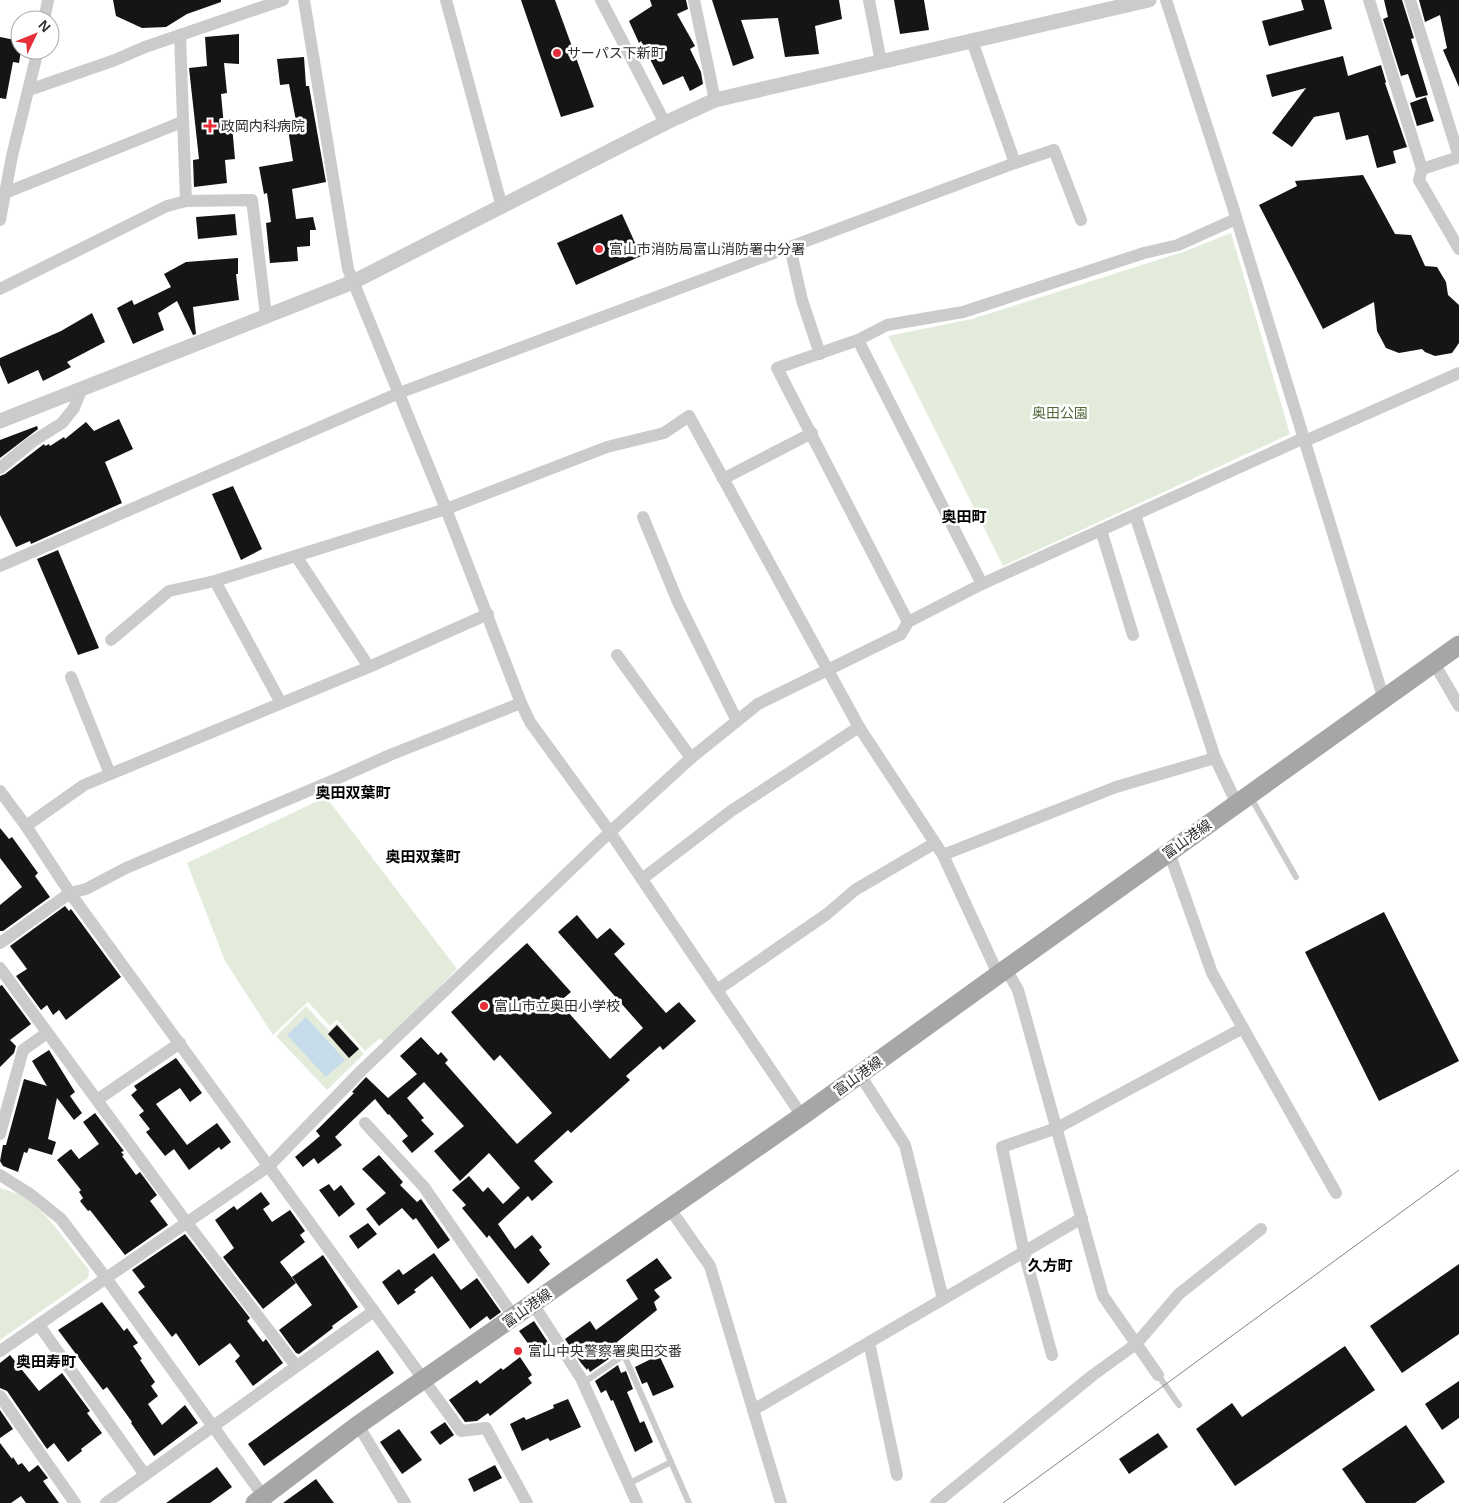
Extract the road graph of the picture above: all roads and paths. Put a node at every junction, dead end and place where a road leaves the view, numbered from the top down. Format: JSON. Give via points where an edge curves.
{"nodes":[{"id":1,"x":283,"y":0,"type":"edge"},
{"id":2,"x":304,"y":0,"type":"edge"},
{"id":3,"x":446,"y":0,"type":"edge"},
{"id":4,"x":601,"y":0,"type":"edge"},
{"id":5,"x":694,"y":0,"type":"edge"},
{"id":6,"x":869,"y":0,"type":"edge"},
{"id":7,"x":1149,"y":0,"type":"edge"},
{"id":8,"x":1166,"y":0,"type":"edge"},
{"id":9,"x":1369,"y":0,"type":"edge"},
{"id":10,"x":1410,"y":0,"type":"edge"},
{"id":11,"x":180,"y":35,"type":"junction"},
{"id":12,"x":972,"y":41,"type":"junction"},
{"id":13,"x":36,"y":60,"type":"edge"},
{"id":14,"x":881,"y":62,"type":"junction"},
{"id":15,"x":29,"y":90,"type":"junction"},
{"id":16,"x":716,"y":100,"type":"junction"},
{"id":17,"x":182,"y":122,"type":"junction"},
{"id":18,"x":665,"y":123,"type":"junction"},
{"id":19,"x":6,"y":155,"type":"edge"},
{"id":20,"x":1459,"y":157,"type":"edge"},
{"id":21,"x":1016,"y":163,"type":"junction"},
{"id":22,"x":1422,"y":169,"type":"junction"},
{"id":23,"x":6,"y":193,"type":"junction"},
{"id":24,"x":186,"y":201,"type":"junction"},
{"id":25,"x":502,"y":207,"type":"junction"},
{"id":26,"x":1236,"y":219,"type":"junction"},
{"id":27,"x":0,"y":220,"type":"edge"},
{"id":28,"x":1080,"y":220,"type":"dead end"},
{"id":29,"x":790,"y":247,"type":"junction"},
{"id":30,"x":1459,"y":249,"type":"edge"},
{"id":31,"x":353,"y":282,"type":"junction"},
{"id":32,"x":0,"y":289,"type":"edge"},
{"id":33,"x":266,"y":315,"type":"junction"},
{"id":34,"x":858,"y":340,"type":"junction"},
{"id":35,"x":820,"y":354,"type":"junction"},
{"id":36,"x":1459,"y":373,"type":"edge"},
{"id":37,"x":82,"y":388,"type":"junction"},
{"id":38,"x":399,"y":393,"type":"junction"},
{"id":39,"x":0,"y":421,"type":"edge"},
{"id":40,"x":812,"y":433,"type":"junction"},
{"id":41,"x":1304,"y":440,"type":"junction"},
{"id":42,"x":0,"y":468,"type":"edge"},
{"id":43,"x":723,"y":479,"type":"junction"},
{"id":44,"x":446,"y":509,"type":"junction"},
{"id":45,"x":1135,"y":515,"type":"junction"},
{"id":46,"x":643,"y":517,"type":"dead end"},
{"id":47,"x":1102,"y":530,"type":"junction"},
{"id":48,"x":296,"y":556,"type":"junction"},
{"id":49,"x":0,"y":566,"type":"edge"},
{"id":50,"x":215,"y":582,"type":"junction"},
{"id":51,"x":982,"y":584,"type":"junction"},
{"id":52,"x":488,"y":614,"type":"junction"},
{"id":53,"x":908,"y":622,"type":"junction"},
{"id":54,"x":1133,"y":635,"type":"dead end"},
{"id":55,"x":111,"y":640,"type":"dead end"},
{"id":56,"x":1459,"y":645,"type":"edge"},
{"id":57,"x":617,"y":655,"type":"dead end"},
{"id":58,"x":1434,"y":663,"type":"junction"},
{"id":59,"x":369,"y":667,"type":"junction"},
{"id":60,"x":827,"y":670,"type":"junction"},
{"id":61,"x":72,"y":677,"type":"dead end"},
{"id":62,"x":1384,"y":700,"type":"junction"},
{"id":63,"x":281,"y":703,"type":"junction"},
{"id":64,"x":521,"y":704,"type":"junction"},
{"id":65,"x":1459,"y":706,"type":"edge"},
{"id":66,"x":737,"y":721,"type":"junction"},
{"id":67,"x":859,"y":727,"type":"junction"},
{"id":68,"x":691,"y":758,"type":"junction"},
{"id":69,"x":1215,"y":758,"type":"junction"},
{"id":70,"x":110,"y":774,"type":"junction"},
{"id":71,"x":0,"y":791,"type":"edge"},
{"id":72,"x":1243,"y":799,"type":"junction"},
{"id":73,"x":26,"y":826,"type":"junction"},
{"id":74,"x":610,"y":832,"type":"junction"},
{"id":75,"x":935,"y":842,"type":"junction"},
{"id":76,"x":1169,"y":852,"type":"junction"},
{"id":77,"x":943,"y":855,"type":"junction"},
{"id":78,"x":1296,"y":877,"type":"dead end"},
{"id":79,"x":642,"y":878,"type":"junction"},
{"id":80,"x":70,"y":893,"type":"junction"},
{"id":81,"x":0,"y":943,"type":"edge"},
{"id":82,"x":0,"y":968,"type":"edge"},
{"id":83,"x":1002,"y":972,"type":"junction"},
{"id":84,"x":717,"y":990,"type":"junction"},
{"id":85,"x":1243,"y":1028,"type":"junction"},
{"id":86,"x":48,"y":1033,"type":"junction"},
{"id":87,"x":180,"y":1044,"type":"junction"},
{"id":88,"x":860,"y":1075,"type":"junction"},
{"id":89,"x":97,"y":1100,"type":"junction"},
{"id":90,"x":802,"y":1116,"type":"junction"},
{"id":91,"x":364,"y":1123,"type":"dead end"},
{"id":92,"x":1057,"y":1128,"type":"junction"},
{"id":93,"x":0,"y":1134,"type":"edge"},
{"id":94,"x":269,"y":1166,"type":"junction"},
{"id":95,"x":0,"y":1175,"type":"edge"},
{"id":96,"x":1336,"y":1193,"type":"dead end"},
{"id":97,"x":670,"y":1209,"type":"junction"},
{"id":98,"x":1082,"y":1218,"type":"junction"},
{"id":99,"x":187,"y":1222,"type":"junction"},
{"id":100,"x":1261,"y":1229,"type":"dead end"},
{"id":101,"x":1024,"y":1252,"type":"junction"},
{"id":102,"x":106,"y":1278,"type":"junction"},
{"id":103,"x":943,"y":1299,"type":"junction"},
{"id":104,"x":533,"y":1304,"type":"junction"},
{"id":105,"x":374,"y":1311,"type":"junction"},
{"id":106,"x":514,"y":1317,"type":"junction"},
{"id":107,"x":39,"y":1325,"type":"junction"},
{"id":108,"x":869,"y":1342,"type":"junction"},
{"id":109,"x":1136,"y":1344,"type":"junction"},
{"id":110,"x":0,"y":1352,"type":"edge"},
{"id":111,"x":1052,"y":1355,"type":"dead end"},
{"id":112,"x":296,"y":1366,"type":"junction"},
{"id":113,"x":1158,"y":1375,"type":"joint"},
{"id":114,"x":424,"y":1380,"type":"junction"},
{"id":115,"x":583,"y":1383,"type":"junction"},
{"id":116,"x":0,"y":1396,"type":"edge"},
{"id":117,"x":1179,"y":1405,"type":"dead end"},
{"id":118,"x":754,"y":1410,"type":"junction"},
{"id":119,"x":358,"y":1425,"type":"junction"},
{"id":120,"x":212,"y":1426,"type":"junction"},
{"id":121,"x":671,"y":1462,"type":"junction"},
{"id":122,"x":145,"y":1475,"type":"junction"},
{"id":123,"x":897,"y":1475,"type":"dead end"},
{"id":124,"x":628,"y":1484,"type":"junction"},
{"id":125,"x":260,"y":1501,"type":"edge"},
{"id":126,"x":75,"y":1503,"type":"edge"},
{"id":127,"x":106,"y":1503,"type":"edge"},
{"id":128,"x":405,"y":1503,"type":"edge"},
{"id":129,"x":527,"y":1503,"type":"edge"},
{"id":130,"x":637,"y":1503,"type":"edge"},
{"id":131,"x":689,"y":1503,"type":"edge"},
{"id":132,"x":781,"y":1503,"type":"edge"},
{"id":133,"x":936,"y":1503,"type":"edge"}],
"edges":[{"from":1,"to":11,"type":"street"},
{"from":2,"to":31,"type":"street","via":[[348,269]]},
{"from":3,"to":25,"type":"street"},
{"from":4,"to":18,"type":"street"},
{"from":5,"to":16,"type":"street"},
{"from":6,"to":14,"type":"street"},
{"from":7,"to":12,"type":"street"},
{"from":8,"to":26,"type":"street"},
{"from":9,"to":22,"type":"street"},
{"from":10,"to":20,"type":"street"},
{"from":11,"to":15,"type":"street"},
{"from":11,"to":17,"type":"street"},
{"from":12,"to":14,"type":"street"},
{"from":12,"to":21,"type":"street"},
{"from":13,"to":15,"type":"street"},
{"from":14,"to":16,"type":"street"},
{"from":15,"to":19,"type":"street"},
{"from":16,"to":18,"type":"street"},
{"from":17,"to":23,"type":"street"},
{"from":17,"to":24,"type":"street"},
{"from":18,"to":25,"type":"street"},
{"from":19,"to":23,"type":"street"},
{"from":20,"to":22,"type":"street"},
{"from":21,"to":28,"type":"street","via":[[1054,150]]},
{"from":21,"to":29,"type":"street"},
{"from":22,"to":30,"type":"street","via":[[1419,180]]},
{"from":23,"to":27,"type":"street"},
{"from":24,"to":32,"type":"street","via":[[167,206]]},
{"from":24,"to":33,"type":"street","via":[[252,200]]},
{"from":25,"to":31,"type":"street"},
{"from":26,"to":34,"type":"street","via":[[1178,245],[963,312],[887,324]]},
{"from":26,"to":41,"type":"street"},
{"from":29,"to":35,"type":"street","via":[[802,300]]},
{"from":29,"to":38,"type":"street"},
{"from":31,"to":33,"type":"street"},
{"from":31,"to":38,"type":"street"},
{"from":33,"to":37,"type":"street"},
{"from":34,"to":35,"type":"street"},
{"from":34,"to":51,"type":"street"},
{"from":35,"to":40,"type":"street","via":[[778,368]]},
{"from":36,"to":41,"type":"street"},
{"from":37,"to":39,"type":"street"},
{"from":37,"to":42,"type":"street","via":[[74,408],[62,423]]},
{"from":38,"to":44,"type":"street"},
{"from":38,"to":49,"type":"street"},
{"from":40,"to":43,"type":"street"},
{"from":40,"to":53,"type":"street"},
{"from":41,"to":45,"type":"street"},
{"from":41,"to":62,"type":"street"},
{"from":43,"to":44,"type":"street","via":[[689,416],[664,433],[607,447]]},
{"from":43,"to":60,"type":"street"},
{"from":44,"to":48,"type":"street"},
{"from":44,"to":52,"type":"street"},
{"from":45,"to":47,"type":"street"},
{"from":45,"to":69,"type":"street"},
{"from":46,"to":66,"type":"street","via":[[678,602]]},
{"from":47,"to":51,"type":"street"},
{"from":47,"to":54,"type":"street"},
{"from":48,"to":50,"type":"street"},
{"from":48,"to":59,"type":"street"},
{"from":50,"to":55,"type":"street","via":[[169,591]]},
{"from":50,"to":63,"type":"street"},
{"from":51,"to":53,"type":"street"},
{"from":52,"to":59,"type":"street"},
{"from":52,"to":64,"type":"street"},
{"from":53,"to":60,"type":"street","via":[[900,634]]},
{"from":56,"to":58,"type":"main road","name":"富山港線"},
{"from":57,"to":68,"type":"street"},
{"from":58,"to":62,"type":"main road","name":"富山港線"},
{"from":58,"to":65,"type":"street"},
{"from":59,"to":63,"type":"street"},
{"from":60,"to":66,"type":"street","via":[[758,704]]},
{"from":60,"to":67,"type":"street"},
{"from":61,"to":70,"type":"street"},
{"from":62,"to":72,"type":"main road","name":"富山港線"},
{"from":63,"to":70,"type":"street"},
{"from":64,"to":74,"type":"street","via":[[530,722]]},
{"from":64,"to":80,"type":"street","via":[[390,755],[126,868],[86,889]]},
{"from":66,"to":68,"type":"street"},
{"from":67,"to":75,"type":"street"},
{"from":67,"to":79,"type":"street","via":[[731,811]]},
{"from":68,"to":74,"type":"street"},
{"from":69,"to":72,"type":"street"},
{"from":69,"to":77,"type":"street","via":[[1116,787]]},
{"from":70,"to":73,"type":"street","via":[[84,786]]},
{"from":71,"to":73,"type":"street"},
{"from":72,"to":76,"type":"main road","name":"富山港線"},
{"from":72,"to":78,"type":"lane"},
{"from":73,"to":80,"type":"street"},
{"from":74,"to":79,"type":"street"},
{"from":74,"to":94,"type":"street","via":[[362,1071]]},
{"from":75,"to":77,"type":"street"},
{"from":75,"to":84,"type":"street","via":[[855,890],[827,914]]},
{"from":76,"to":83,"type":"main road","name":"富山港線"},
{"from":76,"to":85,"type":"street","via":[[1212,973]]},
{"from":77,"to":83,"type":"street"},
{"from":79,"to":84,"type":"street"},
{"from":80,"to":81,"type":"street"},
{"from":80,"to":87,"type":"street"},
{"from":82,"to":86,"type":"street"},
{"from":83,"to":88,"type":"main road","name":"富山港線"},
{"from":83,"to":92,"type":"street","via":[[1018,990]]},
{"from":84,"to":90,"type":"street"},
{"from":85,"to":92,"type":"street"},
{"from":85,"to":96,"type":"street"},
{"from":86,"to":89,"type":"street"},
{"from":86,"to":93,"type":"street","via":[[23,1050]]},
{"from":87,"to":89,"type":"street"},
{"from":87,"to":94,"type":"street"},
{"from":88,"to":90,"type":"main road","name":"富山港線"},
{"from":88,"to":103,"type":"street","via":[[905,1145]]},
{"from":89,"to":99,"type":"street"},
{"from":90,"to":97,"type":"main road","name":"富山港線"},
{"from":91,"to":106,"type":"street","via":[[424,1188]]},
{"from":92,"to":98,"type":"street"},
{"from":92,"to":101,"type":"street","via":[[1002,1147]]},
{"from":94,"to":99,"type":"street"},
{"from":94,"to":105,"type":"street"},
{"from":95,"to":102,"type":"street","via":[[61,1219]]},
{"from":97,"to":104,"type":"main road","name":"富山港線"},
{"from":97,"to":118,"type":"street","via":[[710,1266]]},
{"from":98,"to":101,"type":"street"},
{"from":98,"to":109,"type":"street","via":[[1103,1296]]},
{"from":99,"to":102,"type":"street"},
{"from":99,"to":112,"type":"street"},
{"from":100,"to":109,"type":"street","via":[[1179,1294]]},
{"from":101,"to":103,"type":"street"},
{"from":101,"to":111,"type":"street"},
{"from":102,"to":107,"type":"street"},
{"from":102,"to":120,"type":"street"},
{"from":103,"to":108,"type":"street"},
{"from":104,"to":106,"type":"main road","name":"富山港線"},
{"from":104,"to":115,"type":"street"},
{"from":105,"to":112,"type":"street"},
{"from":105,"to":114,"type":"street"},
{"from":106,"to":114,"type":"main road","name":"富山港線"},
{"from":107,"to":110,"type":"street"},
{"from":107,"to":122,"type":"street"},
{"from":108,"to":118,"type":"street"},
{"from":108,"to":123,"type":"street"},
{"from":109,"to":113,"type":"street"},
{"from":109,"to":133,"type":"street"},
{"from":112,"to":120,"type":"street"},
{"from":113,"to":117,"type":"lane"},
{"from":114,"to":119,"type":"main road","name":"富山港線"},
{"from":114,"to":129,"type":"street","via":[[461,1431],[486,1428]]},
{"from":115,"to":121,"type":"lane","via":[[624,1354]]},
{"from":115,"to":124,"type":"street"},
{"from":116,"to":126,"type":"street"},
{"from":118,"to":132,"type":"street"},
{"from":119,"to":125,"type":"main road","name":"富山港線"},
{"from":119,"to":128,"type":"street"},
{"from":120,"to":122,"type":"street"},
{"from":120,"to":125,"type":"street"},
{"from":121,"to":124,"type":"lane"},
{"from":121,"to":131,"type":"lane"},
{"from":122,"to":127,"type":"street"},
{"from":124,"to":130,"type":"street"}]}
